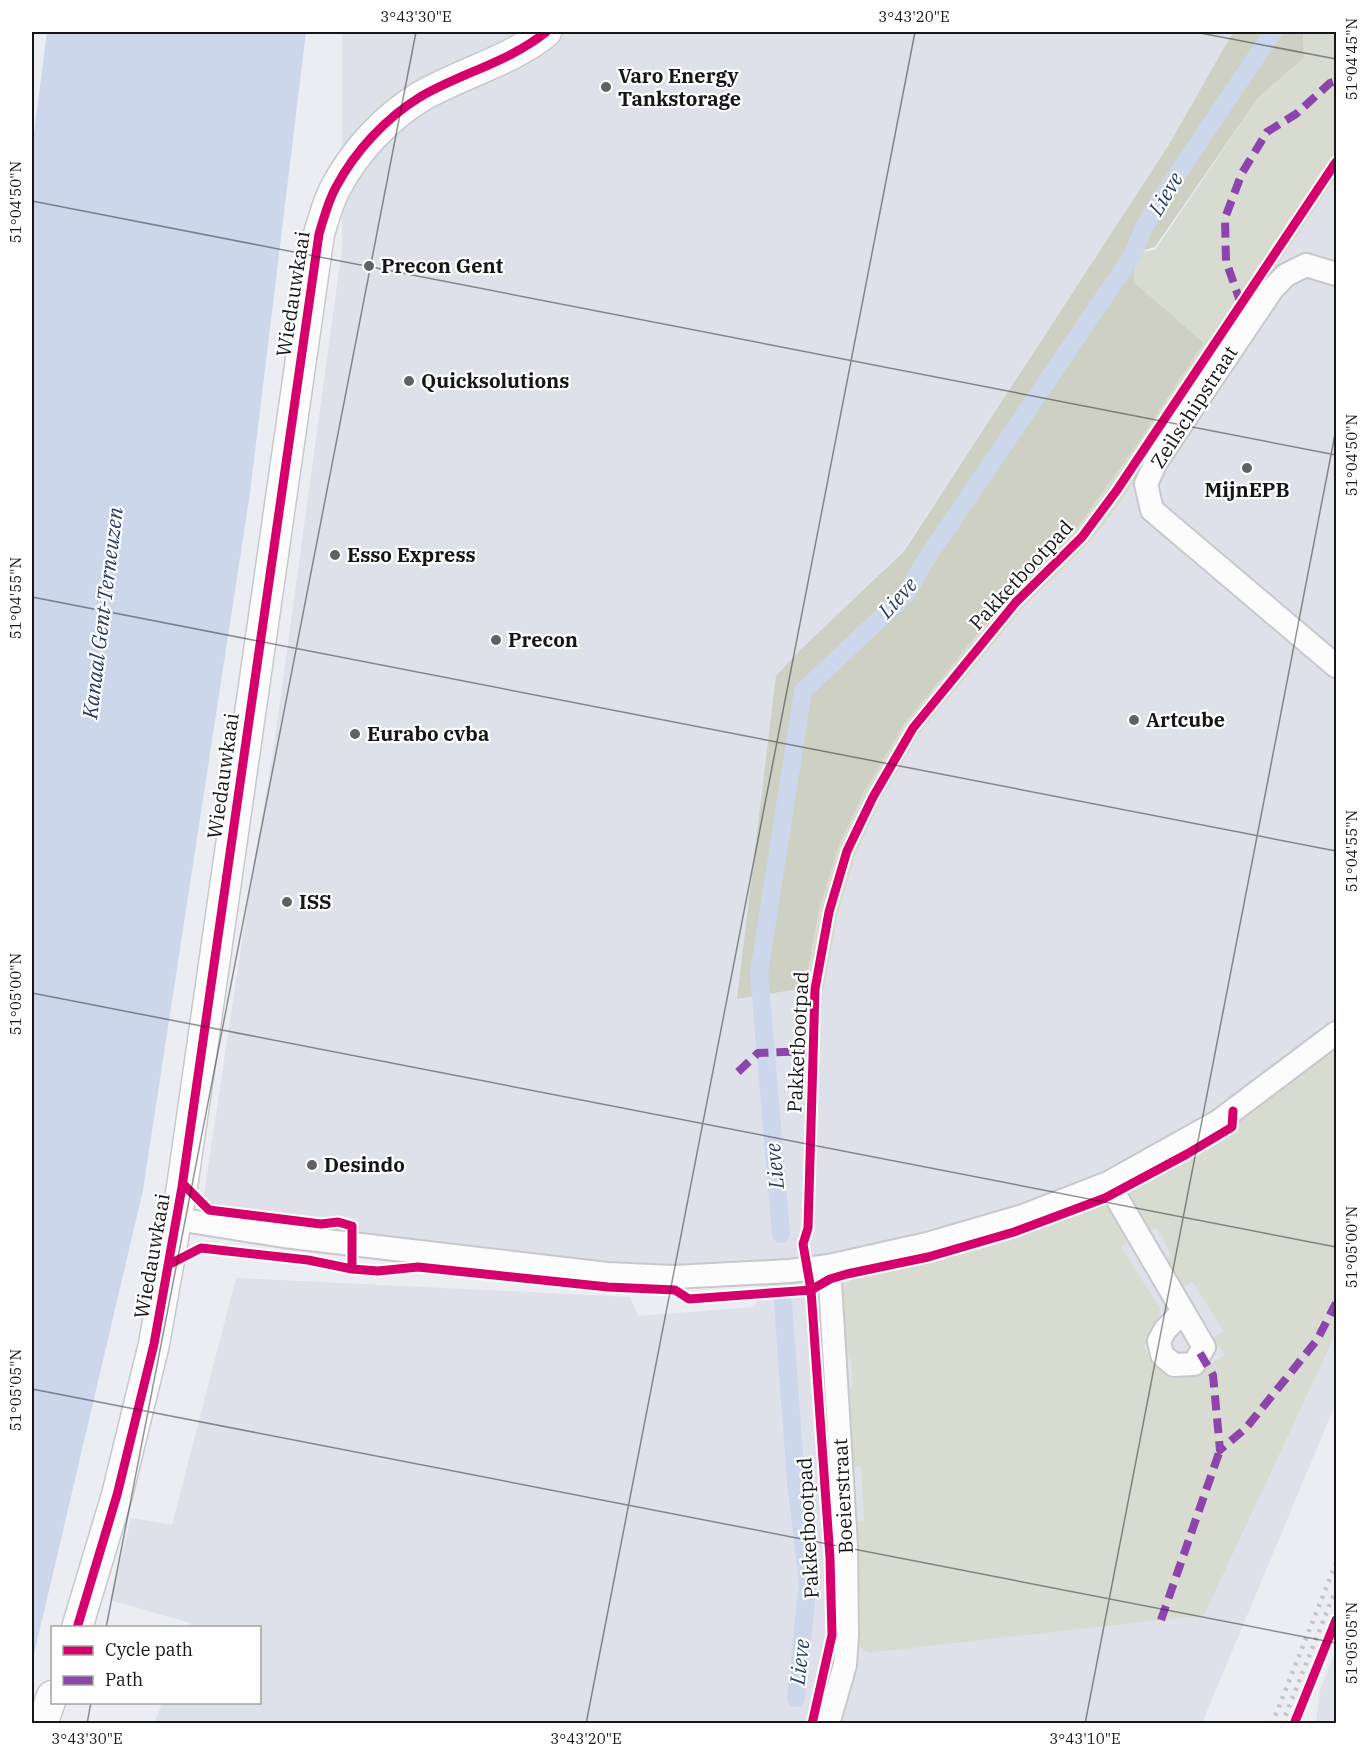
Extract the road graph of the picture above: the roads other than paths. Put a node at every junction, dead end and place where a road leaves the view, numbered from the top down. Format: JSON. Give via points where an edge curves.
{"nodes":[{"id":1,"x":546,"y":32,"type":"edge"},
{"id":2,"x":1336,"y":274,"type":"edge"},
{"id":3,"x":1336,"y":666,"type":"edge"},
{"id":4,"x":1336,"y":1033,"type":"edge"},
{"id":5,"x":1108,"y":1183,"type":"junction"},
{"id":6,"x":177,"y":1219,"type":"junction"},
{"id":7,"x":829,"y":1266,"type":"junction"},
{"id":8,"x":1183,"y":1311,"type":"dead end"},
{"id":9,"x":78,"y":1626,"type":"edge"},
{"id":10,"x":51,"y":1699,"type":"edge"},
{"id":11,"x":42,"y":1724,"type":"edge"},
{"id":12,"x":828,"y":1724,"type":"edge"}],
"edges":[{"from":1,"to":6,"type":"main road","name":"Wiedauwkaai","via":[[490,65],[421,97],[387,122],[350,163],[335,189],[319,234]]},
{"from":2,"to":3,"type":"street","name":"Zeilschipstraat","via":[[1306,265],[1286,275],[1273,288],[1156,462],[1146,484],[1152,510]]},
{"from":4,"to":5,"type":"street","via":[[1219,1122]]},
{"from":5,"to":7,"type":"street","via":[[1023,1216],[927,1245]]},
{"from":5,"to":8,"type":"street"},
{"from":6,"to":7,"type":"street","via":[[284,1236],[607,1274],[674,1277]]},
{"from":6,"to":9,"type":"main road","name":"Wiedauwkaai","via":[[154,1344],[117,1494]]},
{"from":7,"to":12,"type":"street","name":"Boeierstraat","via":[[847,1606],[844,1665]]},
{"from":10,"to":11,"type":"main road"}]}
